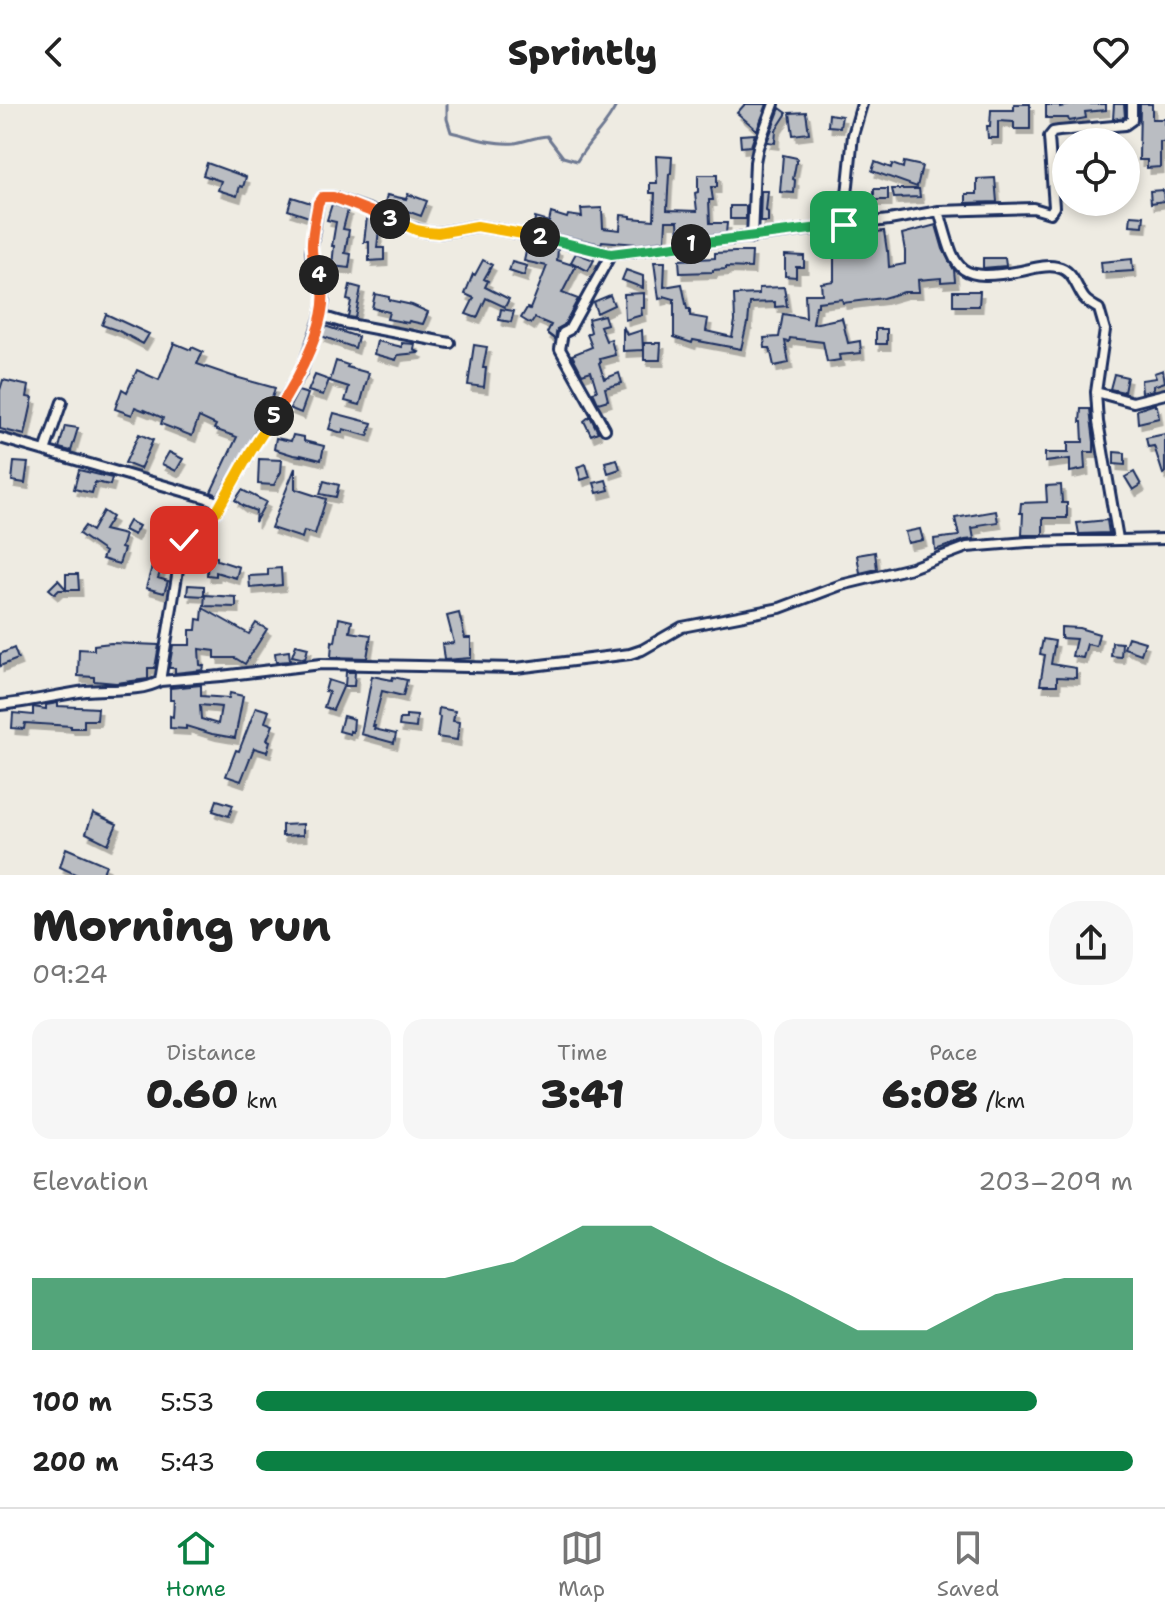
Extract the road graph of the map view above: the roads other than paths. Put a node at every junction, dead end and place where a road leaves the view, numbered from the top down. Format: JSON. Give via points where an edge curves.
{"nodes":[{"id":1,"x":774,"y":104,"type":"edge"},
{"id":2,"x":862,"y":104,"type":"edge"},
{"id":3,"x":1132,"y":104,"type":"edge"},
{"id":4,"x":939,"y":211,"type":"junction"},
{"id":5,"x":844,"y":225,"type":"junction"},
{"id":6,"x":752,"y":238,"type":"junction"},
{"id":7,"x":611,"y":254,"type":"junction"},
{"id":8,"x":321,"y":316,"type":"junction"},
{"id":9,"x":450,"y":343,"type":"dead end"},
{"id":10,"x":1096,"y":392,"type":"junction"},
{"id":11,"x":1165,"y":394,"type":"edge"},
{"id":12,"x":62,"y":402,"type":"dead end"},
{"id":13,"x":605,"y":429,"type":"dead end"},
{"id":14,"x":0,"y":438,"type":"edge"},
{"id":15,"x":45,"y":451,"type":"junction"},
{"id":16,"x":221,"y":504,"type":"junction"},
{"id":17,"x":1118,"y":539,"type":"junction"},
{"id":18,"x":1165,"y":539,"type":"edge"},
{"id":19,"x":160,"y":681,"type":"junction"},
{"id":20,"x":0,"y":705,"type":"edge"}],
"edges":[{"from":1,"to":6,"type":"street","via":[[755,162]]},
{"from":2,"to":5,"type":"street","via":[[853,135]]},
{"from":3,"to":4,"type":"street","via":[[1132,120],[1125,125],[1051,134],[1050,213],[1033,208]]},
{"from":4,"to":5,"type":"street"},
{"from":4,"to":10,"type":"street","via":[[952,257],[963,270],[998,275],[1053,266],[1070,274],[1086,301],[1099,309],[1105,330]]},
{"from":5,"to":6,"type":"street"},
{"from":6,"to":7,"type":"street"},
{"from":7,"to":8,"type":"street","via":[[477,226],[438,233],[416,230],[366,208],[322,197],[311,252],[323,284]]},
{"from":7,"to":13,"type":"street","via":[[563,333],[560,349]]},
{"from":8,"to":9,"type":"street"},
{"from":8,"to":16,"type":"street","via":[[301,373]]},
{"from":10,"to":11,"type":"street","via":[[1133,402]]},
{"from":10,"to":17,"type":"street"},
{"from":12,"to":15,"type":"street"},
{"from":14,"to":15,"type":"street"},
{"from":15,"to":16,"type":"street"},
{"from":16,"to":19,"type":"street","via":[[182,545]]},
{"from":17,"to":18,"type":"street"},
{"from":17,"to":19,"type":"street","via":[[967,547],[780,608],[682,627],[630,654],[516,668],[321,664]]},
{"from":19,"to":20,"type":"street"}]}
